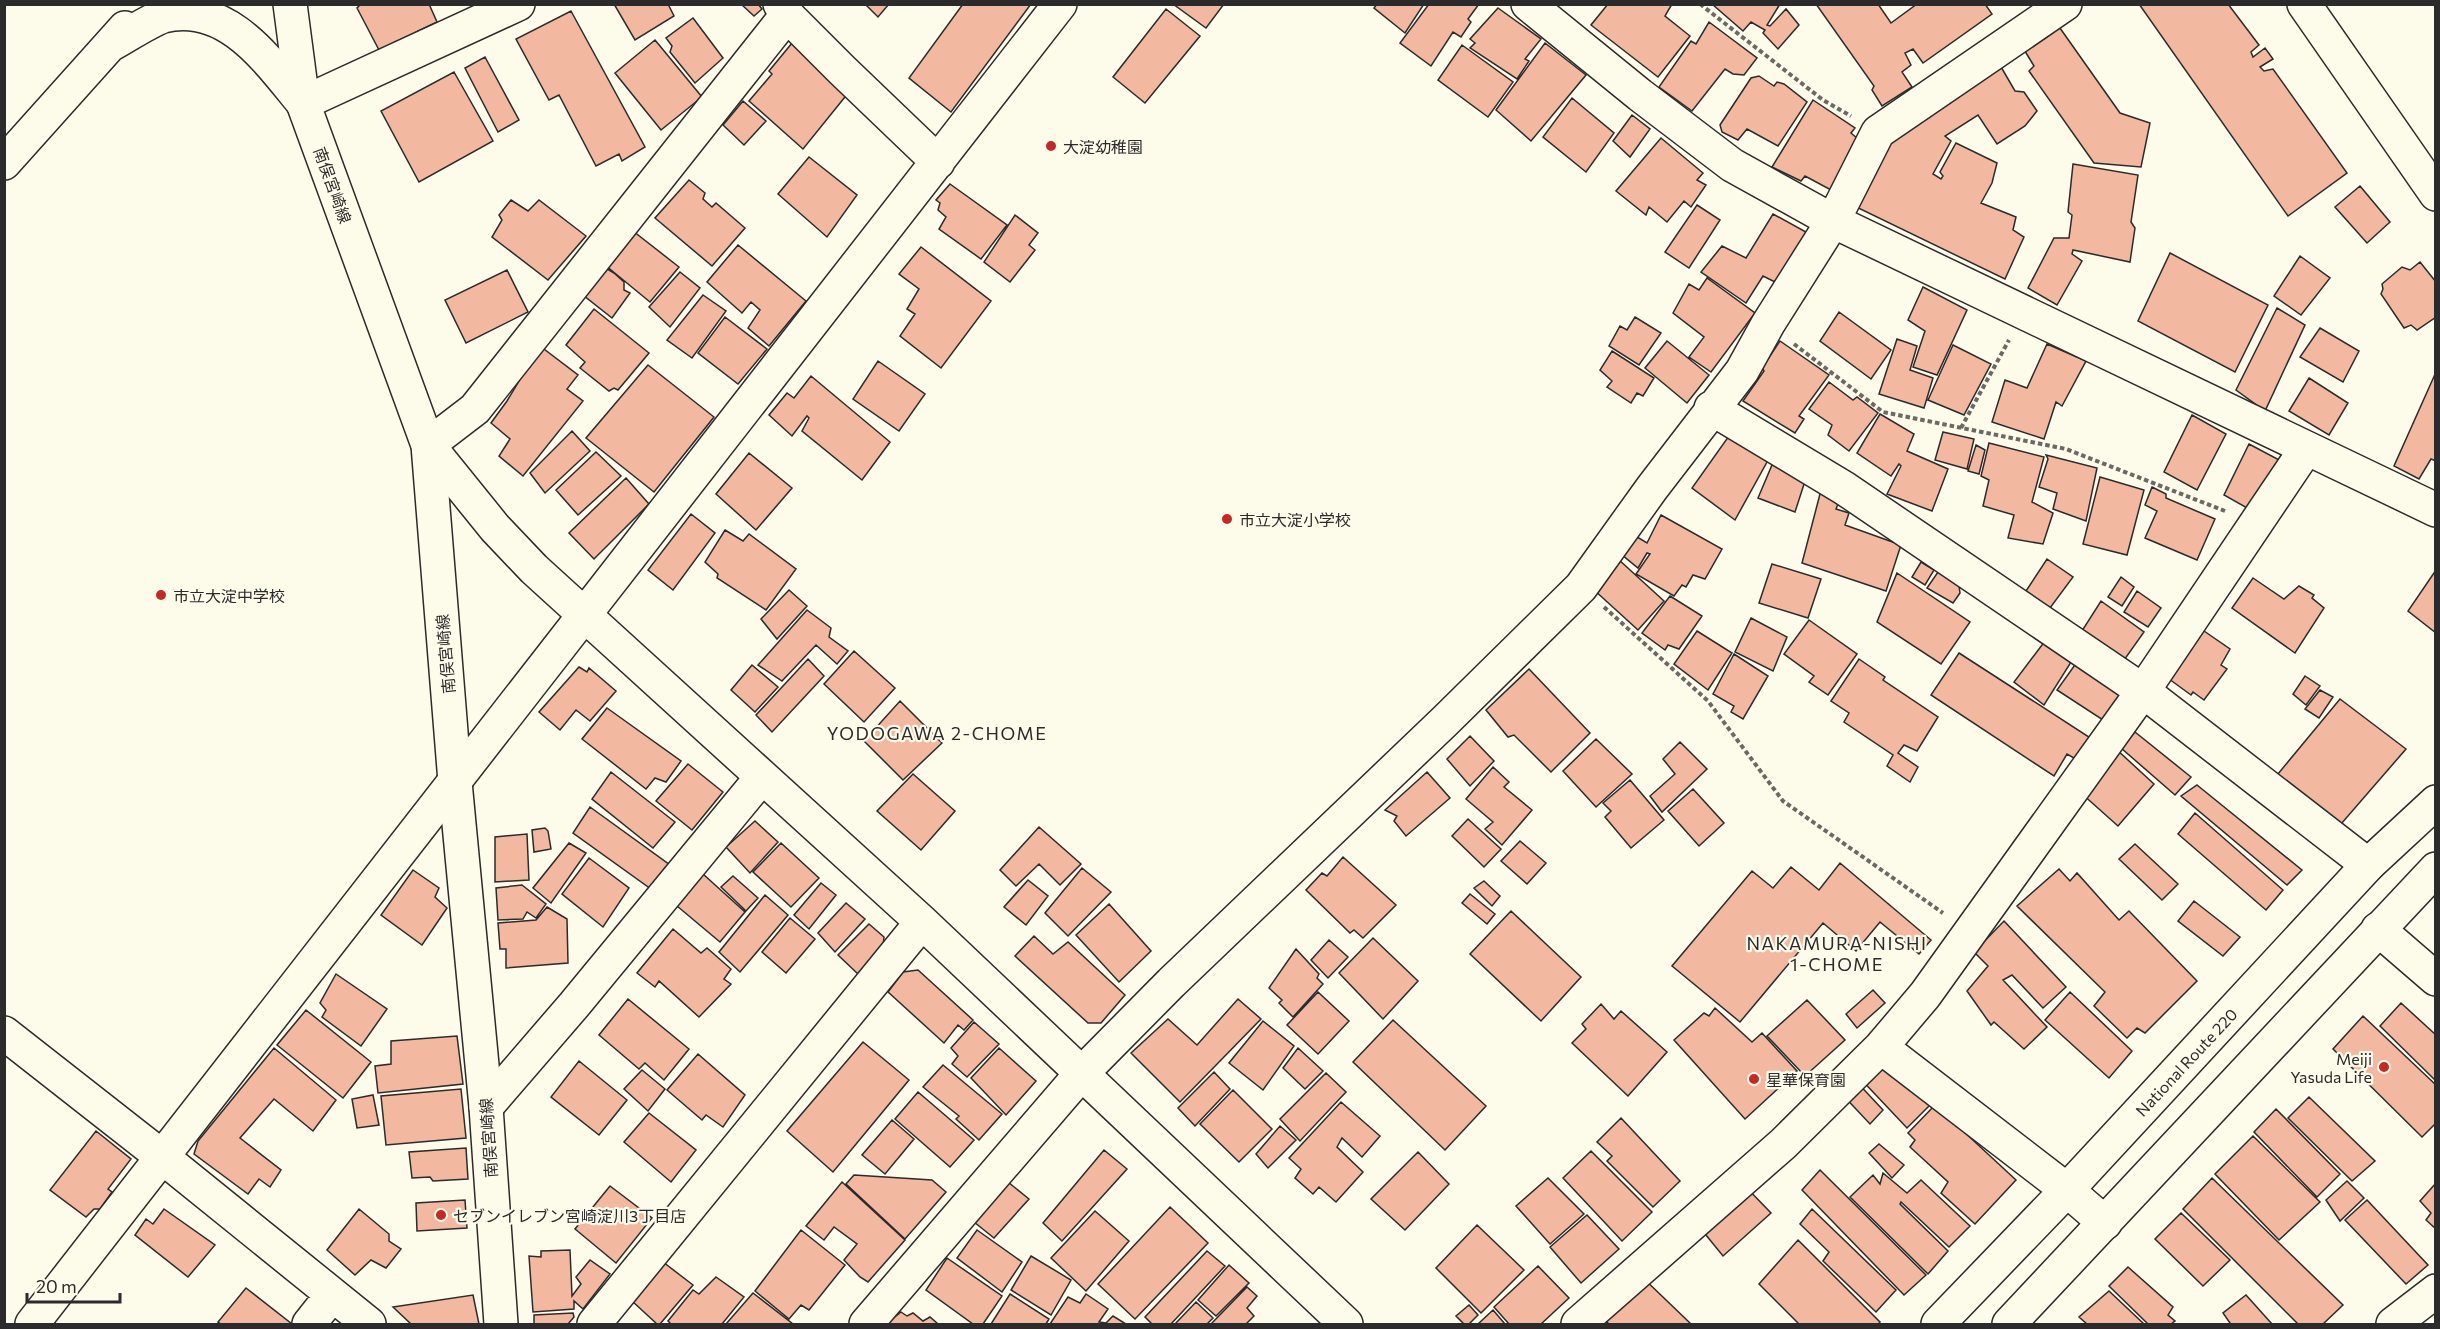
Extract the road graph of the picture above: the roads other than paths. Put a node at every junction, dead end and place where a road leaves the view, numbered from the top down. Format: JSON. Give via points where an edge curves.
{"nodes":[{"id":1,"x":146,"y":4,"type":"edge"},
{"id":2,"x":290,"y":4,"type":"edge"},
{"id":3,"x":518,"y":4,"type":"edge"},
{"id":4,"x":1060,"y":4,"type":"edge"},
{"id":5,"x":1528,"y":4,"type":"edge"},
{"id":6,"x":2065,"y":4,"type":"edge"},
{"id":7,"x":2304,"y":4,"type":"edge"},
{"id":8,"x":784,"y":10,"type":"edge"},
{"id":9,"x":110,"y":45,"type":"junction"},
{"id":10,"x":303,"y":103,"type":"junction"},
{"id":11,"x":938,"y":162,"type":"junction"},
{"id":12,"x":4,"y":163,"type":"edge"},
{"id":13,"x":2436,"y":194,"type":"edge"},
{"id":14,"x":1833,"y":221,"type":"junction"},
{"id":15,"x":1712,"y":408,"type":"junction"},
{"id":16,"x":428,"y":445,"type":"junction"},
{"id":17,"x":2306,"y":449,"type":"junction"},
{"id":18,"x":2436,"y":510,"type":"edge"},
{"id":19,"x":584,"y":616,"type":"junction"},
{"id":20,"x":2144,"y":691,"type":"junction"},
{"id":21,"x":762,"y":777,"type":"junction"},
{"id":22,"x":455,"y":782,"type":"junction"},
{"id":23,"x":2436,"y":802,"type":"edge"},
{"id":24,"x":2368,"y":865,"type":"junction"},
{"id":25,"x":2436,"y":869,"type":"edge"},
{"id":26,"x":922,"y":922,"type":"junction"},
{"id":27,"x":2378,"y":929,"type":"junction"},
{"id":28,"x":2436,"y":979,"type":"edge"},
{"id":29,"x":4,"y":1033,"type":"edge"},
{"id":30,"x":1881,"y":1047,"type":"junction"},
{"id":31,"x":1081,"y":1074,"type":"junction"},
{"id":32,"x":486,"y":1107,"type":"junction"},
{"id":33,"x":161,"y":1156,"type":"junction"},
{"id":34,"x":2067,"y":1190,"type":"junction"},
{"id":35,"x":2105,"y":1223,"type":"junction"},
{"id":36,"x":2436,"y":1291,"type":"edge"},
{"id":37,"x":332,"y":1295,"type":"junction"},
{"id":38,"x":32,"y":1324,"type":"edge"},
{"id":39,"x":309,"y":1324,"type":"edge"},
{"id":40,"x":369,"y":1324,"type":"edge"},
{"id":41,"x":501,"y":1324,"type":"edge"},
{"id":42,"x":594,"y":1324,"type":"edge"},
{"id":43,"x":866,"y":1324,"type":"edge"},
{"id":44,"x":1346,"y":1324,"type":"edge"},
{"id":45,"x":1578,"y":1324,"type":"edge"},
{"id":46,"x":1938,"y":1324,"type":"edge"},
{"id":47,"x":2009,"y":1324,"type":"edge"},
{"id":48,"x":2392,"y":1324,"type":"edge"}],
"edges":[{"from":1,"to":9,"type":"main road"},
{"from":2,"to":10,"type":"main road","name":"南俣宮崎線"},
{"from":3,"to":10,"type":"main road"},
{"from":4,"to":11,"type":"main road"},
{"from":5,"to":14,"type":"main road","via":[[1732,165]]},
{"from":6,"to":14,"type":"main road","via":[[1878,132]]},
{"from":7,"to":13,"type":"main road"},
{"from":8,"to":11,"type":"main road"},
{"from":8,"to":16,"type":"main road","via":[[475,409]]},
{"from":9,"to":10,"type":"main road","via":[[163,16],[194,10],[220,17],[248,38]]},
{"from":9,"to":12,"type":"main road"},
{"from":10,"to":16,"type":"main road","name":"南俣宮崎線"},
{"from":11,"to":19,"type":"main road"},
{"from":14,"to":15,"type":"main road","via":[[1742,371]]},
{"from":14,"to":17,"type":"main road"},
{"from":15,"to":20,"type":"main road","via":[[1854,495]]},
{"from":15,"to":31,"type":"main road","via":[[1581,587],[1171,982]]},
{"from":16,"to":19,"type":"main road","via":[[495,528]]},
{"from":16,"to":22,"type":"main road","name":"南俣宮崎線"},
{"from":17,"to":18,"type":"main road"},
{"from":17,"to":20,"type":"main road"},
{"from":19,"to":21,"type":"main road"},
{"from":19,"to":22,"type":"main road"},
{"from":20,"to":24,"type":"main road"},
{"from":20,"to":30,"type":"main road","via":[[1925,994]]},
{"from":21,"to":26,"type":"main road"},
{"from":21,"to":32,"type":"main road"},
{"from":22,"to":32,"type":"main road","name":"南俣宮崎線"},
{"from":22,"to":33,"type":"main road"},
{"from":23,"to":24,"type":"main road","name":"National Route 220"},
{"from":24,"to":34,"type":"main road","name":"National Route 220"},
{"from":25,"to":27,"type":"main road"},
{"from":26,"to":31,"type":"main road"},
{"from":26,"to":42,"type":"main road"},
{"from":27,"to":28,"type":"main road"},
{"from":27,"to":35,"type":"main road"},
{"from":29,"to":33,"type":"main road"},
{"from":30,"to":34,"type":"main road"},
{"from":30,"to":45,"type":"main road","via":[[1784,1144]]},
{"from":31,"to":43,"type":"main road"},
{"from":31,"to":44,"type":"main road"},
{"from":32,"to":41,"type":"main road","name":"南俣宮崎線"},
{"from":33,"to":37,"type":"main road"},
{"from":33,"to":38,"type":"main road"},
{"from":34,"to":35,"type":"main road"},
{"from":34,"to":46,"type":"main road","name":"National Route 220"},
{"from":35,"to":47,"type":"main road"},
{"from":36,"to":48,"type":"main road"},
{"from":37,"to":39,"type":"main road"},
{"from":37,"to":40,"type":"main road"}]}
